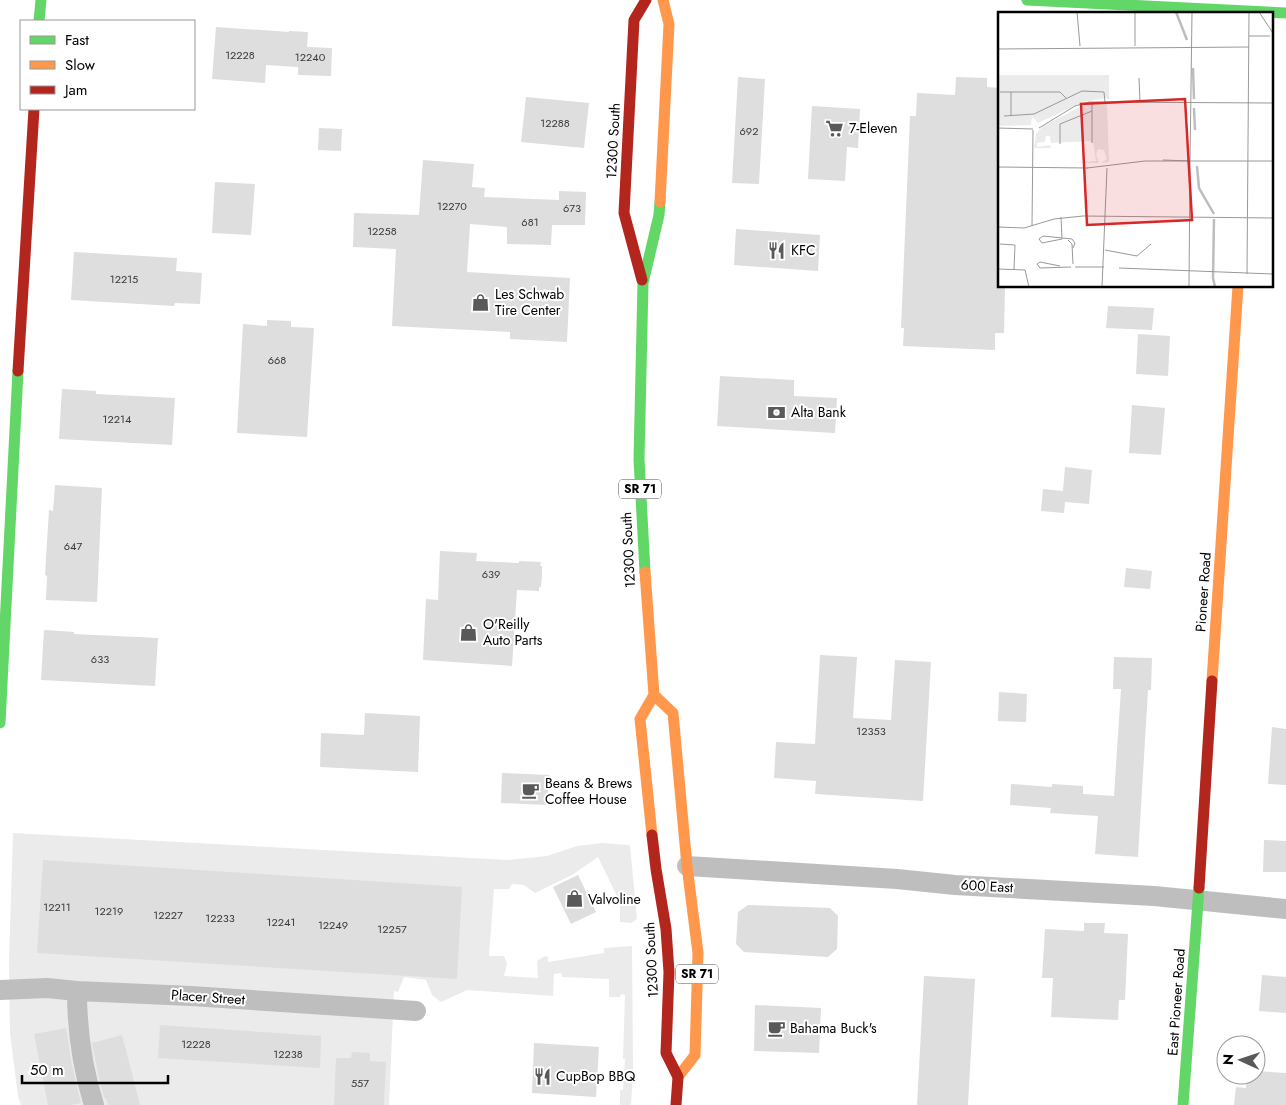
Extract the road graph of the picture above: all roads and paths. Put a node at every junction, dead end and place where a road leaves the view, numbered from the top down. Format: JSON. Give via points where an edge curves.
{"nodes":[{"id":1,"x":41,"y":0,"type":"edge"},
{"id":2,"x":646,"y":0,"type":"edge"},
{"id":3,"x":664,"y":0,"type":"edge"},
{"id":4,"x":1027,"y":0,"type":"edge"},
{"id":5,"x":1256,"y":8,"type":"edge"},
{"id":6,"x":1286,"y":14,"type":"edge"},
{"id":7,"x":39,"y":20,"type":"edge"},
{"id":8,"x":34,"y":110,"type":"edge"},
{"id":9,"x":643,"y":283,"type":"junction"},
{"id":10,"x":1238,"y":288,"type":"edge"},
{"id":11,"x":6,"y":480,"type":"edge"},
{"id":12,"x":654,"y":695,"type":"junction"},
{"id":13,"x":0,"y":710,"type":"edge"},
{"id":14,"x":0,"y":723,"type":"edge"},
{"id":15,"x":687,"y":866,"type":"junction"},
{"id":16,"x":1197,"y":900,"type":"junction"},
{"id":17,"x":1286,"y":909,"type":"edge"},
{"id":18,"x":0,"y":990,"type":"edge"},
{"id":19,"x":77,"y":991,"type":"junction"},
{"id":20,"x":416,"y":1011,"type":"dead end"},
{"id":21,"x":678,"y":1077,"type":"junction"},
{"id":22,"x":94,"y":1105,"type":"edge"},
{"id":23,"x":676,"y":1105,"type":"edge"},
{"id":24,"x":1183,"y":1105,"type":"edge"}],
"edges":[{"from":1,"to":7,"type":"main road"},
{"from":2,"to":9,"type":"main road","name":"12300 South","number":"SR 71","via":[[634,20],[624,213]]},
{"from":3,"to":9,"type":"main road","name":"12300 South","number":"SR 71","via":[[669,24],[659,214]]},
{"from":4,"to":5,"type":"main road"},
{"from":5,"to":6,"type":"main road"},
{"from":8,"to":11,"type":"main road"},
{"from":9,"to":12,"type":"main road","name":"12300 South","number":"SR 71","via":[[639,459]]},
{"from":10,"to":16,"type":"main road","name":"Pioneer Road"},
{"from":11,"to":13,"type":"main road"},
{"from":12,"to":15,"type":"main road","number":"SR 71","via":[[673,713]]},
{"from":12,"to":21,"type":"main road","name":"12300 South","number":"SR 71","via":[[640,719],[656,870],[666,929],[669,972],[666,1053]]},
{"from":13,"to":14,"type":"main road"},
{"from":15,"to":16,"type":"street","name":"600 East"},
{"from":15,"to":21,"type":"main road","number":"SR 71","via":[[698,952],[695,1055]]},
{"from":16,"to":17,"type":"street","name":"600 East"},
{"from":16,"to":24,"type":"main road","name":"East Pioneer Road"},
{"from":18,"to":19,"type":"street","name":"Placer Street","via":[[47,988]]},
{"from":19,"to":20,"type":"street","name":"Placer Street"},
{"from":19,"to":22,"type":"street","via":[[80,1053]]},
{"from":21,"to":23,"type":"main road"}]}
